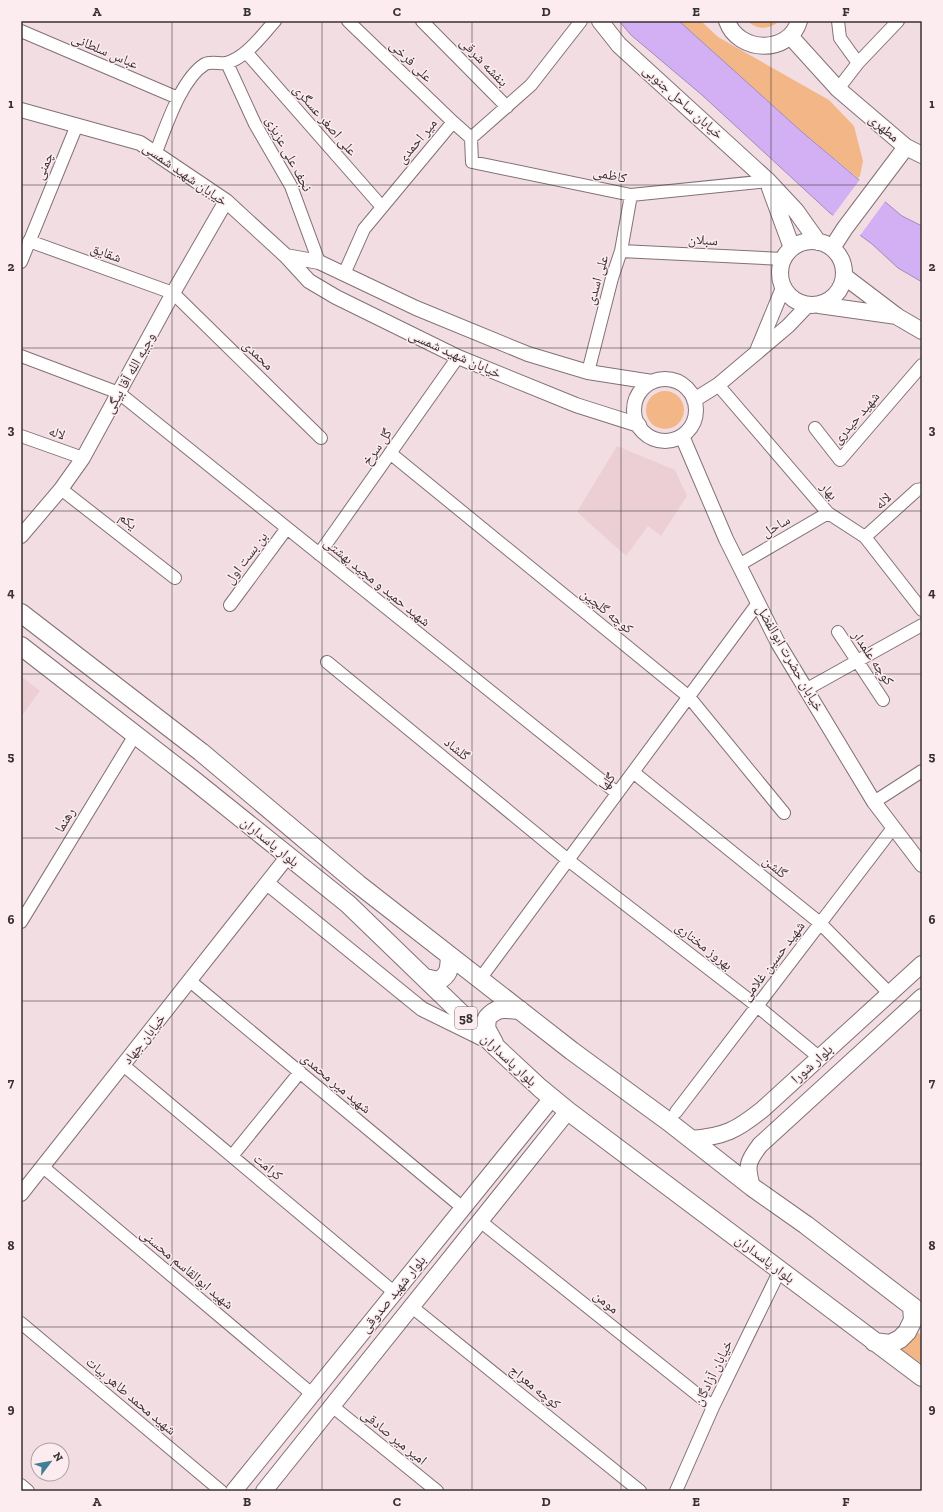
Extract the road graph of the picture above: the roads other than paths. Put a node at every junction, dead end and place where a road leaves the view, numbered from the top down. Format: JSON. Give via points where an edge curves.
{"nodes":[{"id":1,"x":275,"y":21,"type":"edge"},
{"id":2,"x":348,"y":21,"type":"edge"},
{"id":3,"x":422,"y":21,"type":"edge"},
{"id":4,"x":580,"y":21,"type":"edge"},
{"id":5,"x":600,"y":21,"type":"edge"},
{"id":6,"x":799,"y":21,"type":"edge"},
{"id":7,"x":838,"y":21,"type":"edge"},
{"id":8,"x":898,"y":21,"type":"edge"},
{"id":9,"x":726,"y":22,"type":"edge"},
{"id":10,"x":21,"y":31,"type":"edge"},
{"id":11,"x":790,"y":36,"type":"junction"},
{"id":12,"x":246,"y":52,"type":"junction"},
{"id":13,"x":227,"y":63,"type":"junction"},
{"id":14,"x":858,"y":63,"type":"junction"},
{"id":15,"x":838,"y":89,"type":"junction"},
{"id":16,"x":178,"y":98,"type":"junction"},
{"id":17,"x":506,"y":107,"type":"junction"},
{"id":18,"x":21,"y":110,"type":"edge"},
{"id":19,"x":453,"y":122,"type":"junction"},
{"id":20,"x":77,"y":125,"type":"junction"},
{"id":21,"x":471,"y":138,"type":"junction"},
{"id":22,"x":906,"y":147,"type":"junction"},
{"id":23,"x":156,"y":152,"type":"junction"},
{"id":24,"x":922,"y":156,"type":"edge"},
{"id":25,"x":768,"y":180,"type":"junction"},
{"id":26,"x":632,"y":195,"type":"junction"},
{"id":27,"x":226,"y":201,"type":"junction"},
{"id":28,"x":382,"y":207,"type":"junction"},
{"id":29,"x":29,"y":241,"type":"junction"},
{"id":30,"x":825,"y":245,"type":"junction"},
{"id":31,"x":621,"y":251,"type":"junction"},
{"id":32,"x":787,"y":254,"type":"junction"},
{"id":33,"x":286,"y":256,"type":"junction"},
{"id":34,"x":21,"y":262,"type":"edge"},
{"id":35,"x":319,"y":262,"type":"junction"},
{"id":36,"x":344,"y":274,"type":"junction"},
{"id":37,"x":844,"y":276,"type":"junction"},
{"id":38,"x":783,"y":288,"type":"junction"},
{"id":39,"x":173,"y":293,"type":"junction"},
{"id":40,"x":814,"y":305,"type":"junction"},
{"id":41,"x":898,"y":317,"type":"junction"},
{"id":42,"x":922,"y":331,"type":"edge"},
{"id":43,"x":757,"y":351,"type":"junction"},
{"id":44,"x":21,"y":356,"type":"edge"},
{"id":45,"x":458,"y":357,"type":"junction"},
{"id":46,"x":922,"y":365,"type":"edge"},
{"id":47,"x":588,"y":372,"type":"junction"},
{"id":48,"x":652,"y":382,"type":"junction"},
{"id":49,"x":718,"y":385,"type":"junction"},
{"id":50,"x":119,"y":393,"type":"junction"},
{"id":51,"x":694,"y":400,"type":"junction"},
{"id":52,"x":639,"y":425,"type":"junction"},
{"id":53,"x":815,"y":428,"type":"dead end"},
{"id":54,"x":21,"y":436,"type":"edge"},
{"id":55,"x":682,"y":436,"type":"junction"},
{"id":56,"x":321,"y":438,"type":"dead end"},
{"id":57,"x":390,"y":453,"type":"junction"},
{"id":58,"x":82,"y":458,"type":"junction"},
{"id":59,"x":61,"y":489,"type":"junction"},
{"id":60,"x":922,"y":489,"type":"edge"},
{"id":61,"x":828,"y":513,"type":"junction"},
{"id":62,"x":287,"y":528,"type":"junction"},
{"id":63,"x":21,"y":536,"type":"edge"},
{"id":64,"x":865,"y":537,"type":"junction"},
{"id":65,"x":319,"y":554,"type":"junction"},
{"id":66,"x":739,"y":565,"type":"junction"},
{"id":67,"x":175,"y":578,"type":"dead end"},
{"id":68,"x":758,"y":603,"type":"junction"},
{"id":69,"x":230,"y":605,"type":"dead end"},
{"id":70,"x":922,"y":610,"type":"edge"},
{"id":71,"x":21,"y":613,"type":"edge"},
{"id":72,"x":922,"y":625,"type":"edge"},
{"id":73,"x":838,"y":632,"type":"dead end"},
{"id":74,"x":21,"y":646,"type":"edge"},
{"id":75,"x":857,"y":661,"type":"junction"},
{"id":76,"x":327,"y":662,"type":"dead end"},
{"id":77,"x":807,"y":689,"type":"junction"},
{"id":78,"x":689,"y":696,"type":"junction"},
{"id":79,"x":883,"y":700,"type":"dead end"},
{"id":80,"x":135,"y":735,"type":"junction"},
{"id":81,"x":922,"y":771,"type":"edge"},
{"id":82,"x":633,"y":772,"type":"junction"},
{"id":83,"x":617,"y":793,"type":"junction"},
{"id":84,"x":874,"y":802,"type":"junction"},
{"id":85,"x":784,"y":813,"type":"dead end"},
{"id":86,"x":893,"y":828,"type":"junction"},
{"id":87,"x":288,"y":856,"type":"junction"},
{"id":88,"x":568,"y":860,"type":"junction"},
{"id":89,"x":922,"y":865,"type":"edge"},
{"id":90,"x":267,"y":883,"type":"junction"},
{"id":91,"x":21,"y":922,"type":"edge"},
{"id":92,"x":820,"y":923,"type":"junction"},
{"id":93,"x":450,"y":956,"type":"junction"},
{"id":94,"x":922,"y":964,"type":"edge"},
{"id":95,"x":425,"y":978,"type":"junction"},
{"id":96,"x":480,"y":979,"type":"junction"},
{"id":97,"x":190,"y":981,"type":"junction"},
{"id":98,"x":890,"y":994,"type":"junction"},
{"id":99,"x":922,"y":997,"type":"edge"},
{"id":100,"x":757,"y":1006,"type":"junction"},
{"id":101,"x":520,"y":1010,"type":"junction"},
{"id":102,"x":494,"y":1046,"type":"junction"},
{"id":103,"x":820,"y":1058,"type":"junction"},
{"id":104,"x":123,"y":1065,"type":"junction"},
{"id":105,"x":300,"y":1072,"type":"junction"},
{"id":106,"x":552,"y":1098,"type":"junction"},
{"id":107,"x":763,"y":1109,"type":"junction"},
{"id":108,"x":568,"y":1111,"type":"junction"},
{"id":109,"x":676,"y":1112,"type":"dead end"},
{"id":110,"x":777,"y":1128,"type":"junction"},
{"id":111,"x":690,"y":1139,"type":"junction"},
{"id":112,"x":232,"y":1156,"type":"junction"},
{"id":113,"x":42,"y":1167,"type":"junction"},
{"id":114,"x":752,"y":1187,"type":"junction"},
{"id":115,"x":21,"y":1194,"type":"edge"},
{"id":116,"x":463,"y":1208,"type":"junction"},
{"id":117,"x":480,"y":1221,"type":"junction"},
{"id":118,"x":780,"y":1270,"type":"junction"},
{"id":119,"x":395,"y":1293,"type":"junction"},
{"id":120,"x":412,"y":1307,"type":"junction"},
{"id":121,"x":917,"y":1310,"type":"edge"},
{"id":122,"x":21,"y":1323,"type":"edge"},
{"id":123,"x":874,"y":1342,"type":"junction"},
{"id":124,"x":922,"y":1377,"type":"edge"},
{"id":125,"x":312,"y":1394,"type":"junction"},
{"id":126,"x":332,"y":1406,"type":"junction"},
{"id":127,"x":713,"y":1407,"type":"junction"},
{"id":128,"x":21,"y":1485,"type":"edge"},
{"id":129,"x":28,"y":1491,"type":"edge"},
{"id":130,"x":221,"y":1491,"type":"edge"},
{"id":131,"x":234,"y":1491,"type":"edge"},
{"id":132,"x":264,"y":1491,"type":"edge"},
{"id":133,"x":437,"y":1491,"type":"edge"},
{"id":134,"x":640,"y":1491,"type":"edge"},
{"id":135,"x":676,"y":1491,"type":"edge"}],
"edges":[{"from":1,"to":12,"type":"street"},
{"from":2,"to":19,"type":"street","name":"علی فرخی"},
{"from":3,"to":17,"type":"street","name":"بنفشه شرقی"},
{"from":4,"to":17,"type":"street","via":[[531,85]]},
{"from":5,"to":25,"type":"main road","name":"خیابان ساحل جنوبی","via":[[619,45]]},
{"from":6,"to":11,"type":"main road"},
{"from":7,"to":14,"type":"street","via":[[840,38]]},
{"from":8,"to":14,"type":"street"},
{"from":9,"to":11,"type":"main road","via":[[734,33],[755,45],[780,43]]},
{"from":10,"to":16,"type":"street","name":"عباس سلطانی"},
{"from":11,"to":15,"type":"main road","name":"مطهری"},
{"from":12,"to":13,"type":"street"},
{"from":12,"to":28,"type":"street","name":"علی اصغر عسگری"},
{"from":13,"to":16,"type":"street","via":[[206,64],[192,76]]},
{"from":13,"to":35,"type":"street","name":"نجف علی عزیزی","via":[[255,124],[291,186]]},
{"from":14,"to":15,"type":"street"},
{"from":15,"to":22,"type":"main road","name":"مطهری"},
{"from":16,"to":23,"type":"street"},
{"from":17,"to":21,"type":"street"},
{"from":18,"to":20,"type":"street","name":"خیابان شهید شمسی"},
{"from":19,"to":21,"type":"street","name":"میر احمدی"},
{"from":19,"to":28,"type":"street","name":"میر احمدی"},
{"from":20,"to":23,"type":"street","name":"خیابان شهید شمسی","via":[[140,142]]},
{"from":20,"to":29,"type":"street","name":"چمنی"},
{"from":21,"to":26,"type":"street","name":"کاظمی","via":[[472,162]]},
{"from":22,"to":24,"type":"main road"},
{"from":22,"to":30,"type":"main road","name":"مطهری","via":[[845,228]]},
{"from":23,"to":27,"type":"street","name":"خیابان شهید شمسی"},
{"from":25,"to":26,"type":"street","name":"کاظمی"},
{"from":25,"to":30,"type":"main road","name":"خیابان ساحل جنوبی"},
{"from":25,"to":32,"type":"main road"},
{"from":26,"to":31,"type":"street","name":"علی اسدی"},
{"from":27,"to":33,"type":"street","name":"خیابان شهید شمسی"},
{"from":27,"to":39,"type":"street","name":"وجیه الله آقا بیگی"},
{"from":28,"to":36,"type":"street","name":"میر احمدی","via":[[364,229]]},
{"from":29,"to":34,"type":"street","name":"چمنی"},
{"from":29,"to":39,"type":"street","name":"شقایق"},
{"from":30,"to":32,"type":"main road","via":[[809,241],[800,243]]},
{"from":30,"to":37,"type":"main road","via":[[842,262]]},
{"from":31,"to":32,"type":"street","name":"سبلان"},
{"from":31,"to":47,"type":"street","name":"علی اسدی"},
{"from":32,"to":38,"type":"main road","via":[[780,274]]},
{"from":33,"to":35,"type":"street","name":"خیابان شهید شمسی"},
{"from":33,"to":45,"type":"street","name":"خیابان شهید شمسی","via":[[309,281],[336,297]]},
{"from":35,"to":36,"type":"street","name":"خیابان شهید شمسی"},
{"from":36,"to":47,"type":"street","name":"خیابان شهید شمسی","via":[[416,308],[528,354]]},
{"from":37,"to":40,"type":"main road","via":[[838,292],[826,302]]},
{"from":37,"to":41,"type":"main road"},
{"from":38,"to":40,"type":"main road","via":[[794,300]]},
{"from":38,"to":43,"type":"street"},
{"from":39,"to":50,"type":"street","name":"وجیه الله آقا بیگی"},
{"from":39,"to":56,"type":"street","name":"محمدی"},
{"from":40,"to":41,"type":"main road"},
{"from":40,"to":43,"type":"street"},
{"from":41,"to":42,"type":"main road"},
{"from":43,"to":49,"type":"street"},
{"from":44,"to":50,"type":"street","name":"شهید حمید و مجید بهشتی"},
{"from":45,"to":52,"type":"street","name":"خیابان شهید شمسی","via":[[576,405]]},
{"from":45,"to":57,"type":"street","name":"گل سرخ"},
{"from":46,"to":53,"type":"street","name":"شهید حیدری","via":[[840,460]]},
{"from":47,"to":48,"type":"street","name":"خیابان شهید شمسی"},
{"from":48,"to":51,"type":"street","via":[[662,379],[682,384],[690,391]]},
{"from":48,"to":52,"type":"street","via":[[638,396],[635,416]]},
{"from":49,"to":51,"type":"street"},
{"from":49,"to":61,"type":"street","name":"بهار"},
{"from":50,"to":58,"type":"street","name":"وجیه الله آقا بیگی"},
{"from":50,"to":62,"type":"street","name":"شهید حمید و مجید بهشتی"},
{"from":51,"to":55,"type":"street","via":[[694,420]]},
{"from":52,"to":55,"type":"street","via":[[645,433],[663,441]]},
{"from":54,"to":58,"type":"street","name":"لاله"},
{"from":55,"to":66,"type":"street","name":"خیابان حضرت ابوالفضل"},
{"from":57,"to":65,"type":"street","name":"گل سرخ"},
{"from":57,"to":78,"type":"street","name":"کوچه گلچین"},
{"from":58,"to":59,"type":"street","name":"وجیه الله آقا بیگی"},
{"from":59,"to":63,"type":"street","name":"وجیه الله آقا بیگی"},
{"from":59,"to":67,"type":"street","name":"یکم"},
{"from":60,"to":64,"type":"street","name":"لاله","via":[[917,490]]},
{"from":61,"to":64,"type":"street","name":"بهار"},
{"from":61,"to":66,"type":"street","name":"ساحل"},
{"from":62,"to":65,"type":"street","name":"شهید حمید و مجید بهشتی"},
{"from":62,"to":69,"type":"street","name":"بن بست اول"},
{"from":64,"to":70,"type":"street","name":"بهار"},
{"from":65,"to":83,"type":"street","name":"شهید حمید و مجید بهشتی"},
{"from":66,"to":68,"type":"street","name":"خیابان حضرت ابوالفضل"},
{"from":68,"to":77,"type":"street","name":"خیابان حضرت ابوالفضل","via":[[778,643]]},
{"from":68,"to":78,"type":"street","name":"گلها"},
{"from":71,"to":93,"type":"main road","name":"بلوار پاسداران","via":[[201,752],[358,884]]},
{"from":72,"to":75,"type":"street"},
{"from":73,"to":75,"type":"street","name":"کوچه علمدار"},
{"from":74,"to":80,"type":"main road","name":"بلوار پاسداران","number":"58"},
{"from":75,"to":77,"type":"street"},
{"from":75,"to":79,"type":"street","name":"کوچه علمدار"},
{"from":76,"to":88,"type":"street","name":"گلشاد"},
{"from":77,"to":84,"type":"street","name":"خیابان حضرت ابوالفضل"},
{"from":78,"to":82,"type":"street","name":"گلها"},
{"from":78,"to":85,"type":"street","name":"کوچه گلچین"},
{"from":80,"to":87,"type":"main road","name":"بلوار پاسداران","number":"58"},
{"from":80,"to":91,"type":"street","name":"رهنما"},
{"from":81,"to":84,"type":"street"},
{"from":82,"to":83,"type":"street","name":"گلها"},
{"from":82,"to":92,"type":"street","name":"گلشن"},
{"from":83,"to":88,"type":"street","name":"گلها"},
{"from":84,"to":86,"type":"street","name":"خیابان حضرت ابوالفضل"},
{"from":86,"to":89,"type":"street","name":"خیابان حضرت ابوالفضل"},
{"from":86,"to":92,"type":"street","name":"شهید حسین غلامی"},
{"from":87,"to":90,"type":"street","name":"خیابان جهاد"},
{"from":87,"to":95,"type":"main road","name":"بلوار پاسداران","number":"58","via":[[348,904]]},
{"from":88,"to":96,"type":"street","name":"گلها"},
{"from":88,"to":100,"type":"street","name":"بهروز مختاری"},
{"from":90,"to":97,"type":"street","name":"خیابان جهاد"},
{"from":90,"to":102,"type":"street","via":[[422,1009]]},
{"from":92,"to":98,"type":"street","name":"گلشن"},
{"from":92,"to":100,"type":"street","name":"شهید حسین غلامی"},
{"from":93,"to":95,"type":"main road","via":[[446,976],[438,981]]},
{"from":93,"to":96,"type":"main road","name":"بلوار پاسداران"},
{"from":94,"to":98,"type":"main road","name":"بلوار شورا"},
{"from":95,"to":102,"type":"main road","name":"بلوار پاسداران","number":"58"},
{"from":96,"to":101,"type":"main road","name":"بلوار پاسداران"},
{"from":97,"to":104,"type":"street","name":"خیابان جهاد"},
{"from":97,"to":105,"type":"street","name":"شهید میر محمدی"},
{"from":98,"to":103,"type":"main road","name":"بلوار شورا"},
{"from":99,"to":110,"type":"main road","name":"بلوار شورا"},
{"from":100,"to":103,"type":"street","name":"بهروز مختاری"},
{"from":100,"to":109,"type":"street","name":"شهید حسین غلامی"},
{"from":101,"to":102,"type":"main road","via":[[494,1010],[487,1018],[486,1028]]},
{"from":101,"to":111,"type":"main road","name":"بلوار پاسداران"},
{"from":102,"to":106,"type":"main road","name":"بلوار پاسداران","number":"58"},
{"from":103,"to":107,"type":"main road","name":"بلوار شورا"},
{"from":104,"to":112,"type":"street","name":"کرامت"},
{"from":104,"to":113,"type":"street","name":"خیابان جهاد"},
{"from":105,"to":112,"type":"street"},
{"from":105,"to":116,"type":"street","name":"شهید میر محمدی"},
{"from":106,"to":108,"type":"main road","name":"بلوار پاسداران","number":"58"},
{"from":106,"to":116,"type":"main road","name":"بلوار شهید صدوقی"},
{"from":107,"to":110,"type":"main road","via":[[762,1118],[768,1125]]},
{"from":107,"to":111,"type":"main road","name":"بلوار شورا","via":[[730,1132],[709,1138]]},
{"from":108,"to":117,"type":"main road","name":"بلوار شهید صدوقی"},
{"from":108,"to":118,"type":"main road","name":"بلوار پاسداران","number":"58"},
{"from":110,"to":114,"type":"main road","name":"بلوار شورا","via":[[751,1157],[748,1171]]},
{"from":111,"to":114,"type":"main road","name":"بلوار پاسداران"},
{"from":112,"to":119,"type":"street","name":"کرامت"},
{"from":113,"to":115,"type":"street","name":"خیابان جهاد"},
{"from":113,"to":125,"type":"street","name":"شهید ابوالقاسم محسنی"},
{"from":114,"to":121,"type":"main road","name":"بلوار پاسداران"},
{"from":116,"to":119,"type":"main road","name":"بلوار شهید صدوقی"},
{"from":117,"to":120,"type":"main road","name":"بلوار شهید صدوقی"},
{"from":117,"to":127,"type":"street","name":"مومن"},
{"from":118,"to":123,"type":"main road","name":"بلوار پاسداران","number":"58"},
{"from":118,"to":127,"type":"street","name":"خیابان آزادگان"},
{"from":119,"to":125,"type":"main road","name":"بلوار شهید صدوقی"},
{"from":120,"to":126,"type":"main road","name":"بلوار شهید صدوقی"},
{"from":120,"to":134,"type":"street","name":"کوچه معراج"},
{"from":121,"to":123,"type":"main road","via":[[907,1332],[900,1339],[890,1344]]},
{"from":122,"to":130,"type":"street","name":"شهید محمد طاهر بیات"},
{"from":123,"to":124,"type":"main road","name":"بلوار پاسداران","number":"58"},
{"from":125,"to":131,"type":"main road","name":"بلوار شهید صدوقی"},
{"from":126,"to":132,"type":"main road","name":"بلوار شهید صدوقی"},
{"from":126,"to":133,"type":"street","name":"امیر میر صادقی"},
{"from":127,"to":135,"type":"street","name":"خیابان آزادگان"},
{"from":128,"to":129,"type":"street"}]}
